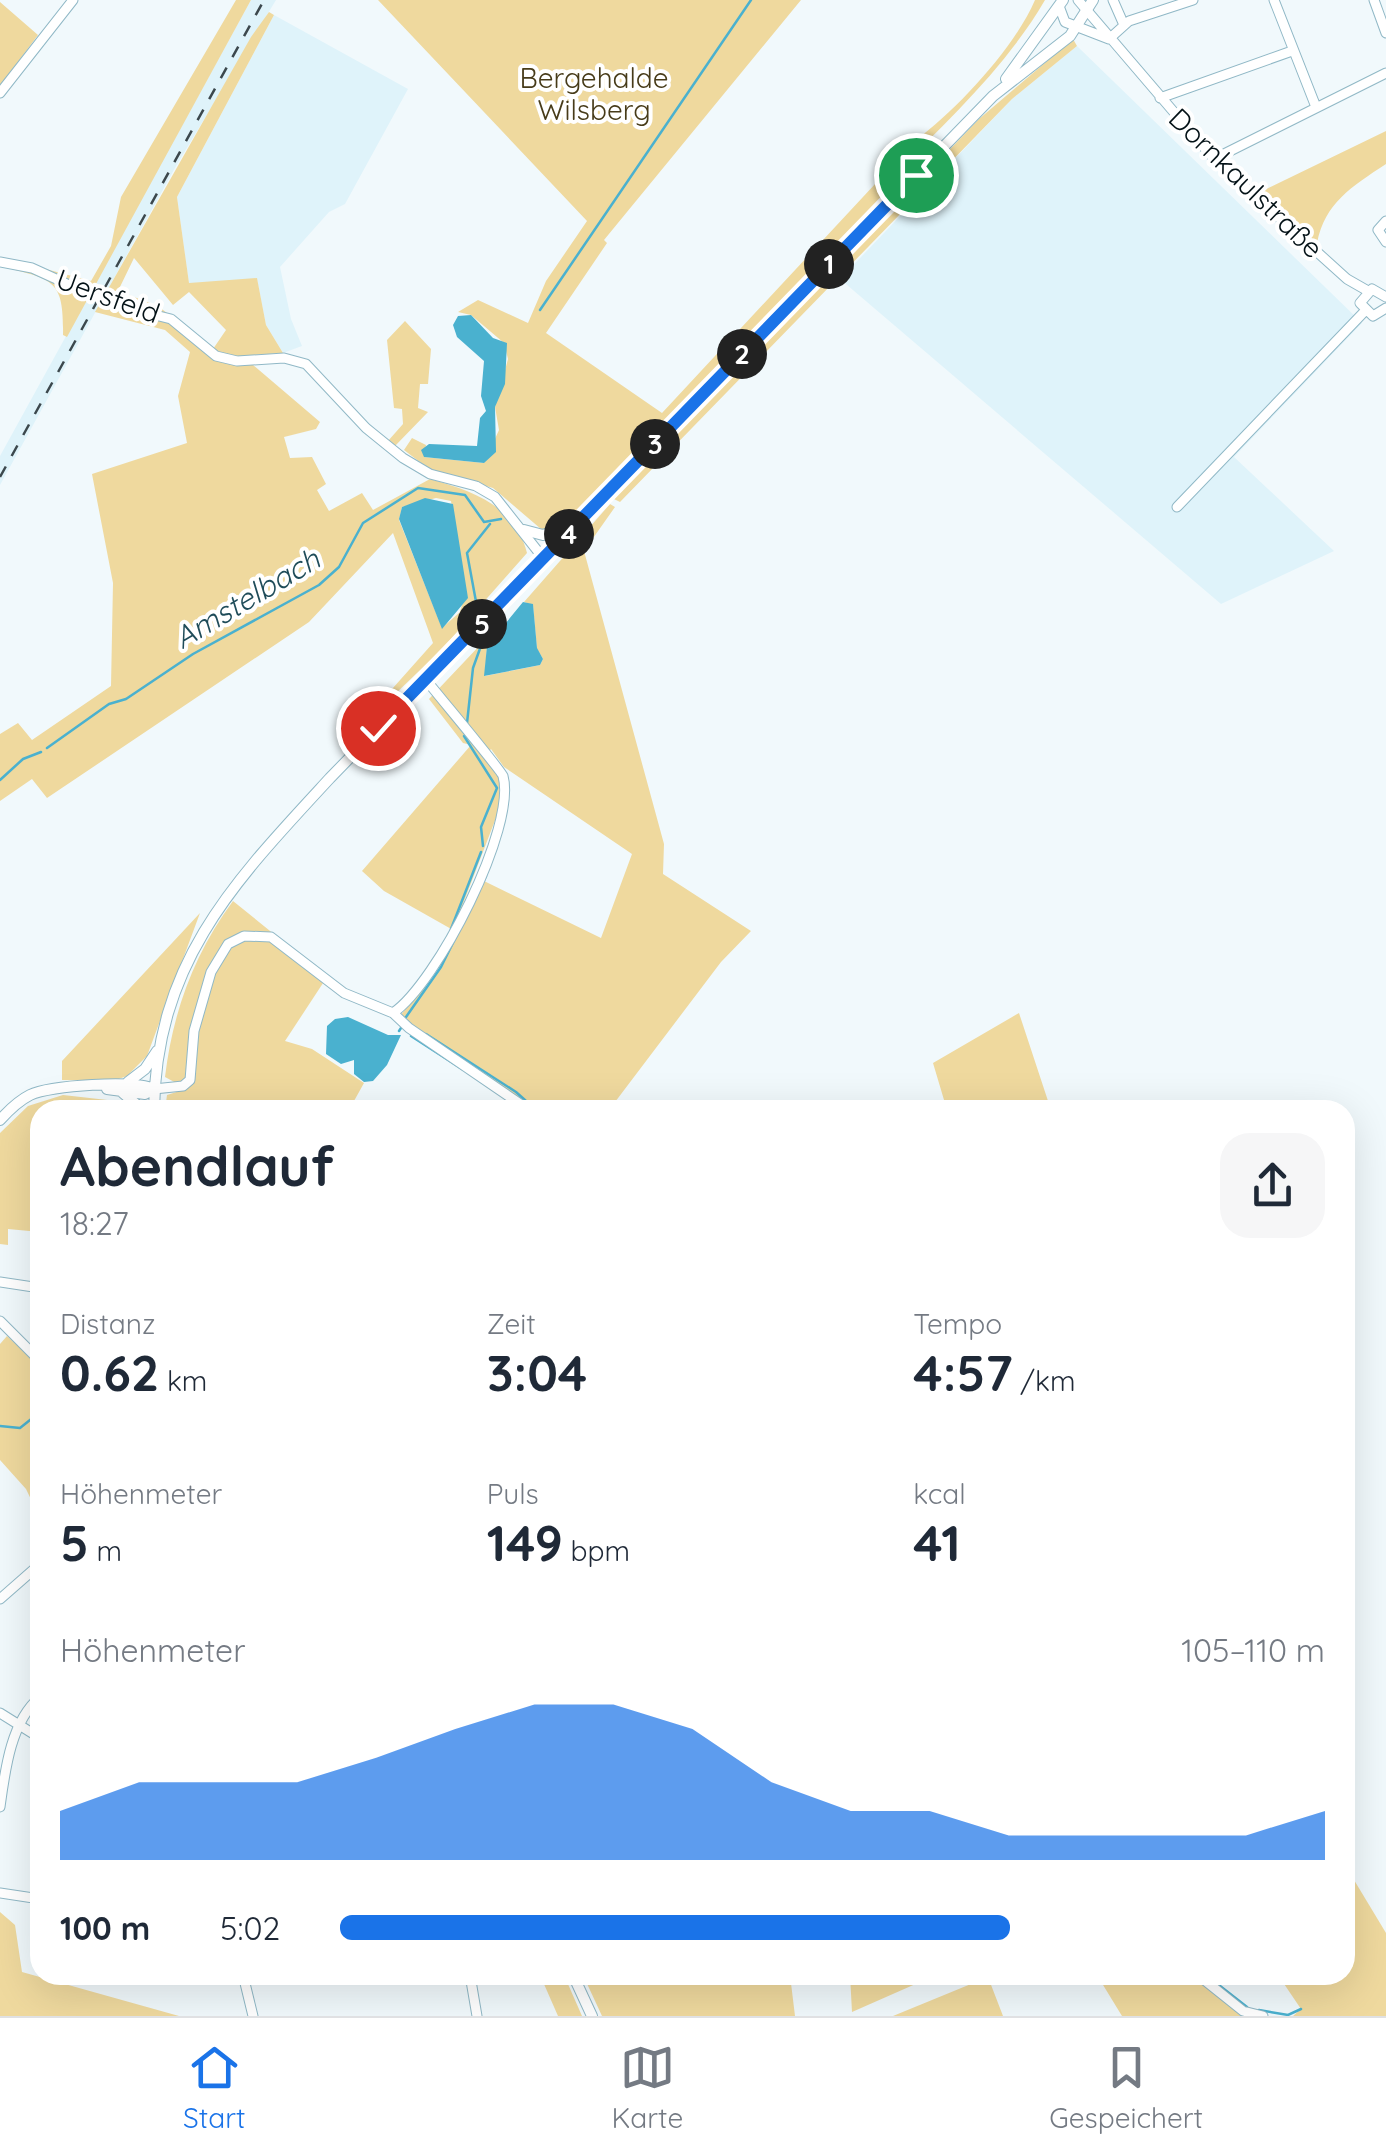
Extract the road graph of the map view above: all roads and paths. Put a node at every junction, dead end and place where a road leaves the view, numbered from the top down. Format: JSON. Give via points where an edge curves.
{"nodes":[{"id":1,"x":73,"y":0,"type":"edge"},
{"id":2,"x":1078,"y":0,"type":"edge"},
{"id":3,"x":1112,"y":0,"type":"edge"},
{"id":4,"x":1193,"y":0,"type":"edge"},
{"id":5,"x":1274,"y":0,"type":"edge"},
{"id":6,"x":1374,"y":0,"type":"edge"},
{"id":7,"x":1061,"y":3,"type":"edge"},
{"id":8,"x":1091,"y":4,"type":"edge"},
{"id":9,"x":1124,"y":25,"type":"junction"},
{"id":10,"x":1078,"y":28,"type":"junction"},
{"id":11,"x":1386,"y":34,"type":"edge"},
{"id":12,"x":1108,"y":39,"type":"junction"},
{"id":13,"x":1292,"y":51,"type":"junction"},
{"id":14,"x":1386,"y":74,"type":"edge"},
{"id":15,"x":0,"y":93,"type":"edge"},
{"id":16,"x":993,"y":96,"type":"junction"},
{"id":17,"x":1160,"y":98,"type":"junction"},
{"id":18,"x":1316,"y":107,"type":"junction"},
{"id":19,"x":1214,"y":159,"type":"junction"},
{"id":20,"x":1386,"y":221,"type":"edge"},
{"id":21,"x":1386,"y":242,"type":"edge"},
{"id":22,"x":0,"y":262,"type":"edge"},
{"id":23,"x":1347,"y":279,"type":"junction"},
{"id":24,"x":1368,"y":291,"type":"junction"},
{"id":25,"x":1385,"y":294,"type":"edge"},
{"id":26,"x":1362,"y":307,"type":"junction"},
{"id":27,"x":1383,"y":314,"type":"edge"},
{"id":28,"x":1177,"y":507,"type":"dead end"},
{"id":29,"x":580,"y":522,"type":"junction"},
{"id":30,"x":524,"y":530,"type":"junction"},
{"id":31,"x":544,"y":560,"type":"junction"},
{"id":32,"x":427,"y":682,"type":"junction"},
{"id":33,"x":393,"y":1012,"type":"junction"},
{"id":34,"x":160,"y":1046,"type":"junction"},
{"id":35,"x":154,"y":1088,"type":"junction"},
{"id":36,"x":123,"y":1089,"type":"junction"},
{"id":37,"x":133,"y":1100,"type":"edge"},
{"id":38,"x":154,"y":1100,"type":"edge"},
{"id":39,"x":513,"y":1100,"type":"edge"},
{"id":40,"x":0,"y":1120,"type":"edge"},
{"id":41,"x":0,"y":1282,"type":"edge"},
{"id":42,"x":30,"y":1286,"type":"edge"},
{"id":43,"x":0,"y":1321,"type":"edge"},
{"id":44,"x":9,"y":1330,"type":"junction"},
{"id":45,"x":0,"y":1338,"type":"edge"},
{"id":46,"x":30,"y":1351,"type":"edge"},
{"id":47,"x":30,"y":1572,"type":"edge"},
{"id":48,"x":0,"y":1598,"type":"edge"},
{"id":49,"x":30,"y":1705,"type":"edge"},
{"id":50,"x":0,"y":1713,"type":"edge"},
{"id":51,"x":18,"y":1724,"type":"junction"},
{"id":52,"x":30,"y":1732,"type":"edge"},
{"id":53,"x":0,"y":1807,"type":"edge"},
{"id":54,"x":0,"y":1893,"type":"edge"},
{"id":55,"x":30,"y":1898,"type":"edge"},
{"id":56,"x":245,"y":1985,"type":"edge"},
{"id":57,"x":472,"y":1985,"type":"edge"},
{"id":58,"x":578,"y":1985,"type":"edge"},
{"id":59,"x":1210,"y":1985,"type":"edge"},
{"id":60,"x":253,"y":2016,"type":"edge"},
{"id":61,"x":477,"y":2016,"type":"edge"},
{"id":62,"x":592,"y":2016,"type":"edge"},
{"id":63,"x":1263,"y":2016,"type":"edge"}],
"edges":[{"from":1,"to":15,"type":"street"},
{"from":2,"to":8,"type":"street","name":"Dornkaulstraße"},
{"from":3,"to":9,"type":"street"},
{"from":4,"to":9,"type":"street"},
{"from":5,"to":13,"type":"street"},
{"from":6,"to":11,"type":"street"},
{"from":7,"to":10,"type":"street","name":"Dornkaulstraße","via":[[1066,22]]},
{"from":7,"to":16,"type":"main road"},
{"from":8,"to":10,"type":"main road"},
{"from":8,"to":12,"type":"street","name":"Dornkaulstraße"},
{"from":9,"to":12,"type":"street"},
{"from":10,"to":12,"type":"street","name":"Dornkaulstraße"},
{"from":10,"to":16,"type":"main road"},
{"from":12,"to":17,"type":"street","name":"Dornkaulstraße"},
{"from":13,"to":17,"type":"street"},
{"from":13,"to":18,"type":"street"},
{"from":14,"to":18,"type":"street"},
{"from":16,"to":29,"type":"main road"},
{"from":17,"to":19,"type":"street","name":"Dornkaulstraße"},
{"from":18,"to":19,"type":"street"},
{"from":19,"to":23,"type":"street","name":"Dornkaulstraße"},
{"from":20,"to":21,"type":"street","via":[[1378,230]]},
{"from":22,"to":30,"type":"street","name":"Uersfeld","via":[[171,320],[222,358],[306,364],[394,452],[430,474],[483,489]]},
{"from":23,"to":24,"type":"street","name":"Dornkaulstraße"},
{"from":23,"to":26,"type":"street","name":"Dornkaulstraße"},
{"from":24,"to":25,"type":"street","name":"Dornkaulstraße"},
{"from":24,"to":26,"type":"street"},
{"from":26,"to":27,"type":"street"},
{"from":26,"to":28,"type":"street"},
{"from":29,"to":30,"type":"main road","via":[[543,535]]},
{"from":29,"to":31,"type":"main road"},
{"from":30,"to":31,"type":"street","name":"Uersfeld"},
{"from":31,"to":32,"type":"main road"},
{"from":32,"to":33,"type":"street","via":[[501,769],[505,801],[472,898],[446,949]]},
{"from":32,"to":34,"type":"main road","via":[[234,883],[188,956]]},
{"from":33,"to":35,"type":"street","via":[[344,993],[271,936],[234,940],[216,961],[199,1010],[190,1080]]},
{"from":33,"to":39,"type":"street"},
{"from":34,"to":35,"type":"main road"},
{"from":34,"to":36,"type":"main road"},
{"from":35,"to":36,"type":"main road"},
{"from":35,"to":38,"type":"main road"},
{"from":36,"to":37,"type":"main road"},
{"from":36,"to":40,"type":"main road","via":[[42,1091]]},
{"from":41,"to":42,"type":"street"},
{"from":43,"to":44,"type":"street"},
{"from":44,"to":45,"type":"street"},
{"from":44,"to":46,"type":"street"},
{"from":47,"to":48,"type":"street"},
{"from":49,"to":51,"type":"street"},
{"from":50,"to":51,"type":"street"},
{"from":51,"to":52,"type":"street"},
{"from":51,"to":53,"type":"street"},
{"from":54,"to":55,"type":"street"},
{"from":56,"to":60,"type":"street"},
{"from":57,"to":61,"type":"street"},
{"from":58,"to":62,"type":"main road"},
{"from":59,"to":63,"type":"street","via":[[1242,2012]]}]}
